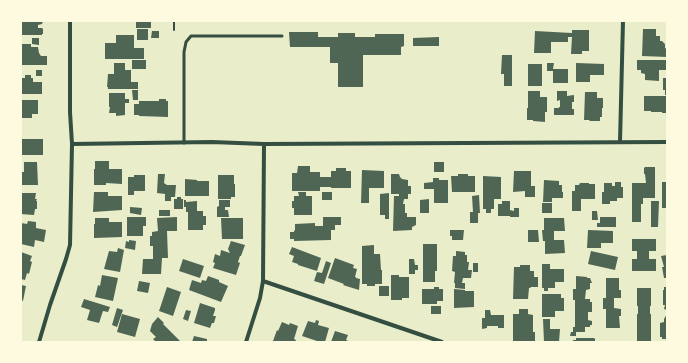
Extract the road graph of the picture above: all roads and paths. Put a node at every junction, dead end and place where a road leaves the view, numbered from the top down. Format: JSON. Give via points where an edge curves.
{"nodes":[{"id":1,"x":70,"y":21,"type":"edge"},
{"id":2,"x":174,"y":21,"type":"edge"},
{"id":3,"x":623,"y":21,"type":"edge"},
{"id":4,"x":174,"y":30,"type":"dead end"},
{"id":5,"x":282,"y":36,"type":"dead end"},
{"id":6,"x":620,"y":142,"type":"junction"},
{"id":7,"x":667,"y":142,"type":"edge"},
{"id":8,"x":184,"y":143,"type":"junction"},
{"id":9,"x":72,"y":144,"type":"junction"},
{"id":10,"x":264,"y":144,"type":"junction"},
{"id":11,"x":263,"y":281,"type":"junction"},
{"id":12,"x":40,"y":342,"type":"edge"},
{"id":13,"x":246,"y":342,"type":"edge"},
{"id":14,"x":442,"y":342,"type":"edge"}],
"edges":[{"from":1,"to":9,"type":"street"},
{"from":2,"to":4,"type":"path"},
{"from":3,"to":6,"type":"street"},
{"from":5,"to":8,"type":"lane","via":[[191,36],[186,42],[184,52]]},
{"from":6,"to":7,"type":"street"},
{"from":6,"to":10,"type":"street"},
{"from":8,"to":9,"type":"street"},
{"from":8,"to":10,"type":"street"},
{"from":9,"to":12,"type":"street","via":[[70,245]]},
{"from":10,"to":11,"type":"street"},
{"from":11,"to":13,"type":"street"},
{"from":11,"to":14,"type":"street"}]}
